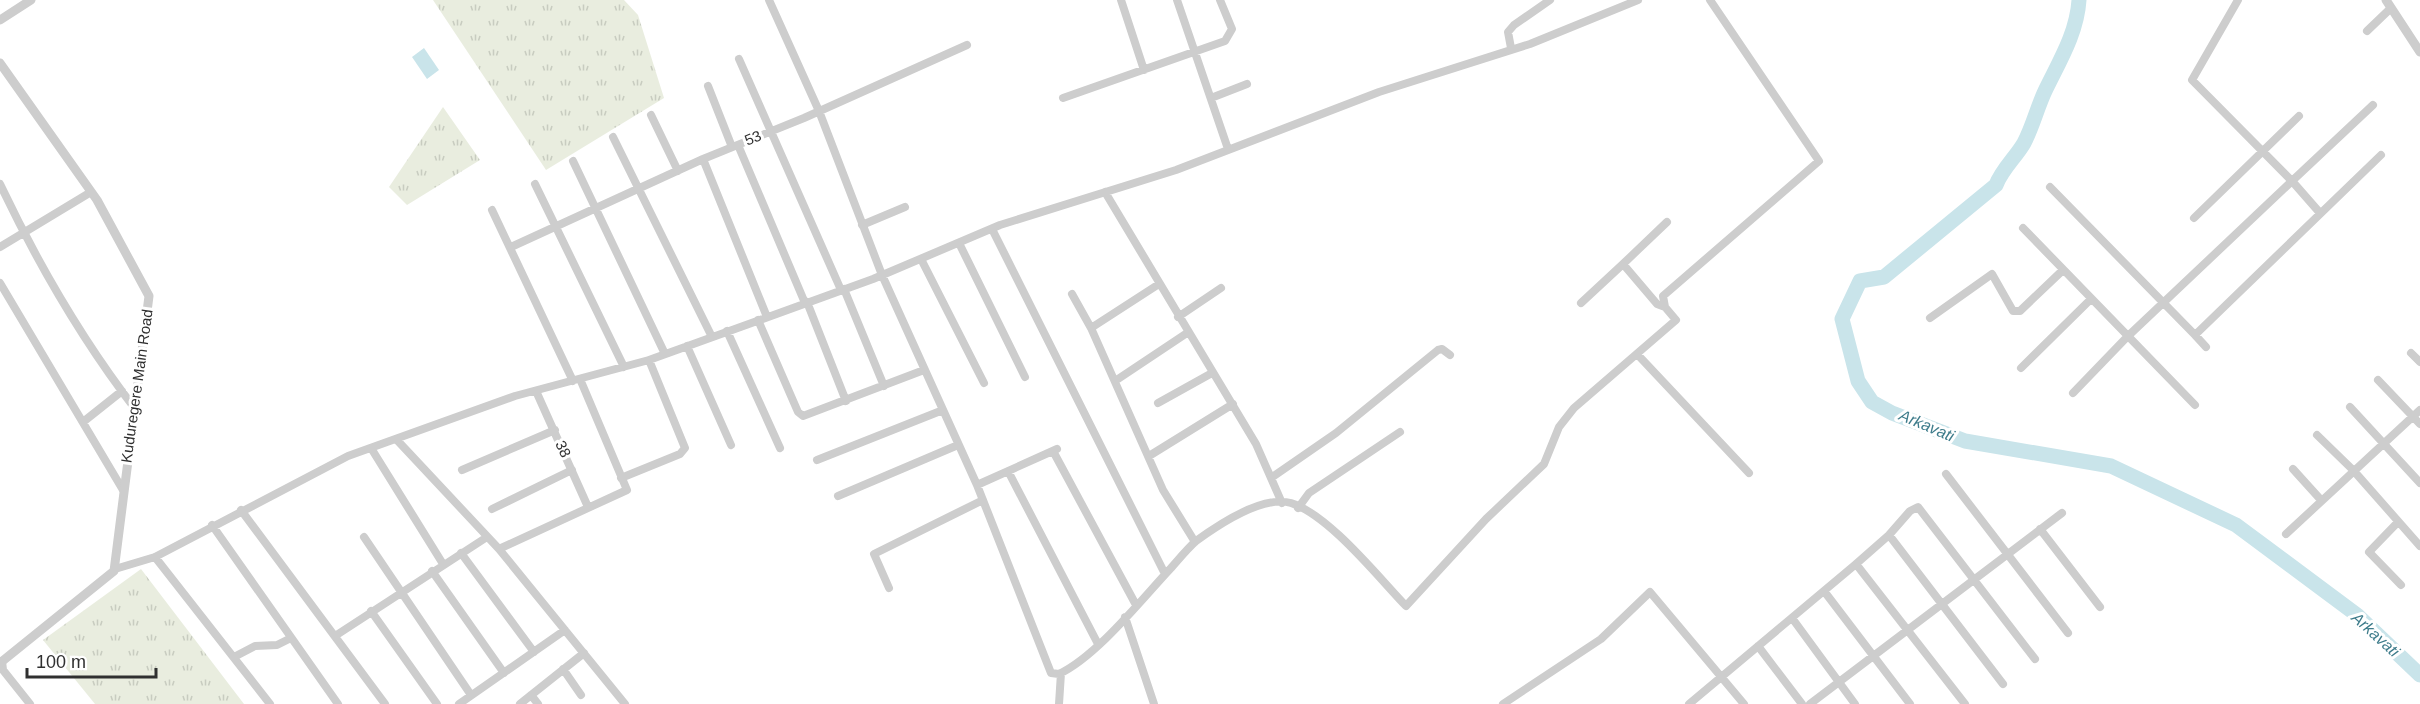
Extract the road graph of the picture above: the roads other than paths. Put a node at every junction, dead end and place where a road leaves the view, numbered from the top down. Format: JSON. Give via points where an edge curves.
{"nodes":[{"id":1,"x":31,"y":0,"type":"edge"},
{"id":2,"x":769,"y":0,"type":"edge"},
{"id":3,"x":1121,"y":0,"type":"edge"},
{"id":4,"x":1177,"y":0,"type":"edge"},
{"id":5,"x":1220,"y":0,"type":"edge"},
{"id":6,"x":1550,"y":0,"type":"edge"},
{"id":7,"x":1638,"y":0,"type":"edge"},
{"id":8,"x":1710,"y":0,"type":"edge"},
{"id":9,"x":2238,"y":0,"type":"edge"},
{"id":10,"x":2389,"y":3,"type":"edge"},
{"id":11,"x":0,"y":20,"type":"edge"},
{"id":12,"x":2367,"y":31,"type":"dead end"},
{"id":13,"x":967,"y":45,"type":"dead end"},
{"id":14,"x":1511,"y":48,"type":"junction"},
{"id":15,"x":1195,"y":52,"type":"junction"},
{"id":16,"x":2420,"y":52,"type":"edge"},
{"id":17,"x":739,"y":59,"type":"dead end"},
{"id":18,"x":0,"y":63,"type":"edge"},
{"id":19,"x":1144,"y":69,"type":"junction"},
{"id":20,"x":1247,"y":84,"type":"dead end"},
{"id":21,"x":708,"y":86,"type":"dead end"},
{"id":22,"x":1063,"y":98,"type":"dead end"},
{"id":23,"x":1211,"y":98,"type":"junction"},
{"id":24,"x":2373,"y":105,"type":"dead end"},
{"id":25,"x":819,"y":111,"type":"junction"},
{"id":26,"x":651,"y":115,"type":"dead end"},
{"id":27,"x":2299,"y":116,"type":"dead end"},
{"id":28,"x":771,"y":131,"type":"junction"},
{"id":29,"x":613,"y":137,"type":"dead end"},
{"id":30,"x":735,"y":146,"type":"junction"},
{"id":31,"x":1228,"y":149,"type":"junction"},
{"id":32,"x":2262,"y":153,"type":"junction"},
{"id":33,"x":2381,"y":155,"type":"dead end"},
{"id":34,"x":703,"y":159,"type":"junction"},
{"id":35,"x":573,"y":161,"type":"dead end"},
{"id":36,"x":678,"y":171,"type":"junction"},
{"id":37,"x":2292,"y":181,"type":"junction"},
{"id":38,"x":0,"y":184,"type":"edge"},
{"id":39,"x":535,"y":184,"type":"dead end"},
{"id":40,"x":2050,"y":187,"type":"dead end"},
{"id":41,"x":638,"y":189,"type":"junction"},
{"id":42,"x":91,"y":192,"type":"junction"},
{"id":43,"x":1105,"y":192,"type":"junction"},
{"id":44,"x":905,"y":207,"type":"dead end"},
{"id":45,"x":596,"y":208,"type":"junction"},
{"id":46,"x":492,"y":210,"type":"dead end"},
{"id":47,"x":2320,"y":213,"type":"junction"},
{"id":48,"x":2194,"y":218,"type":"dead end"},
{"id":49,"x":1667,"y":222,"type":"dead end"},
{"id":50,"x":862,"y":225,"type":"junction"},
{"id":51,"x":556,"y":227,"type":"junction"},
{"id":52,"x":2023,"y":228,"type":"dead end"},
{"id":53,"x":992,"y":229,"type":"junction"},
{"id":54,"x":22,"y":231,"type":"junction"},
{"id":55,"x":958,"y":243,"type":"junction"},
{"id":56,"x":0,"y":247,"type":"edge"},
{"id":57,"x":511,"y":247,"type":"junction"},
{"id":58,"x":921,"y":259,"type":"junction"},
{"id":59,"x":1623,"y":264,"type":"junction"},
{"id":60,"x":2063,"y":270,"type":"junction"},
{"id":61,"x":882,"y":274,"type":"junction"},
{"id":62,"x":0,"y":283,"type":"edge"},
{"id":63,"x":1159,"y":284,"type":"junction"},
{"id":64,"x":1221,"y":288,"type":"dead end"},
{"id":65,"x":842,"y":290,"type":"junction"},
{"id":66,"x":1072,"y":294,"type":"dead end"},
{"id":67,"x":2091,"y":299,"type":"junction"},
{"id":68,"x":806,"y":303,"type":"junction"},
{"id":69,"x":1581,"y":303,"type":"dead end"},
{"id":70,"x":2165,"y":304,"type":"junction"},
{"id":71,"x":1665,"y":307,"type":"junction"},
{"id":72,"x":767,"y":317,"type":"junction"},
{"id":73,"x":1178,"y":317,"type":"junction"},
{"id":74,"x":1930,"y":318,"type":"dead end"},
{"id":75,"x":758,"y":320,"type":"junction"},
{"id":76,"x":1091,"y":328,"type":"junction"},
{"id":77,"x":727,"y":331,"type":"junction"},
{"id":78,"x":1188,"y":333,"type":"junction"},
{"id":79,"x":2195,"y":335,"type":"junction"},
{"id":80,"x":712,"y":337,"type":"junction"},
{"id":81,"x":2127,"y":337,"type":"junction"},
{"id":82,"x":687,"y":346,"type":"junction"},
{"id":83,"x":2206,"y":347,"type":"dead end"},
{"id":84,"x":2411,"y":353,"type":"dead end"},
{"id":85,"x":665,"y":354,"type":"junction"},
{"id":86,"x":1637,"y":354,"type":"junction"},
{"id":87,"x":1449,"y":355,"type":"dead end"},
{"id":88,"x":649,"y":360,"type":"junction"},
{"id":89,"x":2420,"y":362,"type":"edge"},
{"id":90,"x":624,"y":367,"type":"junction"},
{"id":91,"x":2021,"y":368,"type":"dead end"},
{"id":92,"x":924,"y":370,"type":"junction"},
{"id":93,"x":1212,"y":373,"type":"junction"},
{"id":94,"x":1025,"y":377,"type":"dead end"},
{"id":95,"x":576,"y":380,"type":"junction"},
{"id":96,"x":2378,"y":380,"type":"dead end"},
{"id":97,"x":1115,"y":381,"type":"junction"},
{"id":98,"x":984,"y":383,"type":"dead end"},
{"id":99,"x":884,"y":386,"type":"junction"},
{"id":100,"x":536,"y":391,"type":"junction"},
{"id":101,"x":122,"y":392,"type":"junction"},
{"id":102,"x":2073,"y":393,"type":"dead end"},
{"id":103,"x":846,"y":401,"type":"junction"},
{"id":104,"x":1158,"y":403,"type":"dead end"},
{"id":105,"x":1233,"y":404,"type":"junction"},
{"id":106,"x":2195,"y":405,"type":"dead end"},
{"id":107,"x":2350,"y":407,"type":"dead end"},
{"id":108,"x":136,"y":410,"type":"junction"},
{"id":109,"x":943,"y":410,"type":"junction"},
{"id":110,"x":2420,"y":410,"type":"edge"},
{"id":111,"x":2413,"y":416,"type":"junction"},
{"id":112,"x":83,"y":422,"type":"junction"},
{"id":113,"x":2420,"y":424,"type":"edge"},
{"id":114,"x":555,"y":430,"type":"junction"},
{"id":115,"x":1400,"y":432,"type":"dead end"},
{"id":116,"x":2317,"y":435,"type":"dead end"},
{"id":117,"x":396,"y":439,"type":"junction"},
{"id":118,"x":2383,"y":443,"type":"junction"},
{"id":119,"x":731,"y":445,"type":"dead end"},
{"id":120,"x":958,"y":445,"type":"junction"},
{"id":121,"x":371,"y":448,"type":"junction"},
{"id":122,"x":780,"y":448,"type":"dead end"},
{"id":123,"x":1149,"y":456,"type":"junction"},
{"id":124,"x":817,"y":460,"type":"dead end"},
{"id":125,"x":2293,"y":469,"type":"dead end"},
{"id":126,"x":462,"y":470,"type":"dead end"},
{"id":127,"x":572,"y":470,"type":"junction"},
{"id":128,"x":2353,"y":470,"type":"junction"},
{"id":129,"x":1008,"y":471,"type":"junction"},
{"id":130,"x":1749,"y":473,"type":"dead end"},
{"id":131,"x":1946,"y":474,"type":"dead end"},
{"id":132,"x":621,"y":478,"type":"junction"},
{"id":133,"x":1271,"y":478,"type":"junction"},
{"id":134,"x":2420,"y":483,"type":"edge"},
{"id":135,"x":977,"y":486,"type":"junction"},
{"id":136,"x":123,"y":489,"type":"junction"},
{"id":137,"x":838,"y":496,"type":"dead end"},
{"id":138,"x":2321,"y":500,"type":"junction"},
{"id":139,"x":983,"y":501,"type":"junction"},
{"id":140,"x":1282,"y":503,"type":"junction"},
{"id":141,"x":588,"y":507,"type":"junction"},
{"id":142,"x":1298,"y":508,"type":"junction"},
{"id":143,"x":492,"y":509,"type":"dead end"},
{"id":144,"x":241,"y":510,"type":"junction"},
{"id":145,"x":2062,"y":513,"type":"dead end"},
{"id":146,"x":2398,"y":522,"type":"junction"},
{"id":147,"x":212,"y":525,"type":"junction"},
{"id":148,"x":2040,"y":529,"type":"junction"},
{"id":149,"x":2286,"y":534,"type":"dead end"},
{"id":150,"x":1889,"y":535,"type":"junction"},
{"id":151,"x":364,"y":537,"type":"dead end"},
{"id":152,"x":487,"y":537,"type":"junction"},
{"id":153,"x":1196,"y":542,"type":"junction"},
{"id":154,"x":2420,"y":546,"type":"edge"},
{"id":155,"x":499,"y":549,"type":"junction"},
{"id":156,"x":460,"y":553,"type":"junction"},
{"id":157,"x":2007,"y":554,"type":"junction"},
{"id":158,"x":154,"y":557,"type":"junction"},
{"id":159,"x":443,"y":564,"type":"junction"},
{"id":160,"x":1856,"y":564,"type":"junction"},
{"id":161,"x":115,"y":569,"type":"junction"},
{"id":162,"x":432,"y":571,"type":"junction"},
{"id":163,"x":1165,"y":574,"type":"junction"},
{"id":164,"x":1974,"y":579,"type":"junction"},
{"id":165,"x":2400,"y":585,"type":"dead end"},
{"id":166,"x":889,"y":588,"type":"dead end"},
{"id":167,"x":400,"y":591,"type":"junction"},
{"id":168,"x":1824,"y":591,"type":"junction"},
{"id":169,"x":1136,"y":605,"type":"junction"},
{"id":170,"x":1941,"y":605,"type":"junction"},
{"id":171,"x":2100,"y":607,"type":"dead end"},
{"id":172,"x":371,"y":611,"type":"junction"},
{"id":173,"x":1125,"y":617,"type":"junction"},
{"id":174,"x":1792,"y":618,"type":"junction"},
{"id":175,"x":565,"y":630,"type":"junction"},
{"id":176,"x":1908,"y":630,"type":"junction"},
{"id":177,"x":2068,"y":633,"type":"dead end"},
{"id":178,"x":335,"y":636,"type":"junction"},
{"id":179,"x":291,"y":638,"type":"junction"},
{"id":180,"x":1098,"y":644,"type":"junction"},
{"id":181,"x":1758,"y":646,"type":"junction"},
{"id":182,"x":534,"y":652,"type":"junction"},
{"id":183,"x":584,"y":653,"type":"junction"},
{"id":184,"x":1873,"y":656,"type":"junction"},
{"id":185,"x":234,"y":657,"type":"junction"},
{"id":186,"x":2035,"y":659,"type":"dead end"},
{"id":187,"x":1,"y":662,"type":"edge"},
{"id":188,"x":563,"y":669,"type":"junction"},
{"id":189,"x":504,"y":673,"type":"junction"},
{"id":190,"x":1061,"y":673,"type":"junction"},
{"id":191,"x":1722,"y":675,"type":"junction"},
{"id":192,"x":1839,"y":682,"type":"junction"},
{"id":193,"x":2003,"y":684,"type":"dead end"},
{"id":194,"x":471,"y":695,"type":"junction"},
{"id":195,"x":531,"y":695,"type":"junction"},
{"id":196,"x":581,"y":695,"type":"dead end"},
{"id":197,"x":30,"y":704,"type":"edge"},
{"id":198,"x":270,"y":704,"type":"edge"},
{"id":199,"x":338,"y":704,"type":"edge"},
{"id":200,"x":385,"y":704,"type":"edge"},
{"id":201,"x":437,"y":704,"type":"edge"},
{"id":202,"x":459,"y":704,"type":"edge"},
{"id":203,"x":520,"y":704,"type":"edge"},
{"id":204,"x":538,"y":704,"type":"edge"},
{"id":205,"x":625,"y":704,"type":"edge"},
{"id":206,"x":1059,"y":704,"type":"edge"},
{"id":207,"x":1154,"y":704,"type":"edge"},
{"id":208,"x":1503,"y":704,"type":"edge"},
{"id":209,"x":1689,"y":704,"type":"edge"},
{"id":210,"x":1744,"y":704,"type":"edge"},
{"id":211,"x":1802,"y":704,"type":"edge"},
{"id":212,"x":1810,"y":704,"type":"edge"},
{"id":213,"x":1855,"y":704,"type":"edge"},
{"id":214,"x":1910,"y":704,"type":"edge"},
{"id":215,"x":1965,"y":704,"type":"edge"}],
"edges":[{"from":1,"to":11,"type":"street"},
{"from":2,"to":25,"type":"street"},
{"from":3,"to":19,"type":"street"},
{"from":4,"to":15,"type":"street"},
{"from":5,"to":15,"type":"street","via":[[1232,29],[1229,37]]},
{"from":6,"to":14,"type":"street","via":[[1508,32]]},
{"from":7,"to":14,"type":"street"},
{"from":8,"to":71,"type":"street","via":[[1819,161],[1663,296]]},
{"from":9,"to":32,"type":"street","via":[[2192,80]]},
{"from":10,"to":12,"type":"street"},
{"from":10,"to":16,"type":"street"},
{"from":13,"to":25,"type":"street","name":"53"},
{"from":14,"to":31,"type":"street"},
{"from":15,"to":19,"type":"street"},
{"from":15,"to":23,"type":"street"},
{"from":17,"to":28,"type":"street"},
{"from":18,"to":42,"type":"street","name":"Kuduregere Main Road"},
{"from":19,"to":22,"type":"street"},
{"from":20,"to":23,"type":"street"},
{"from":21,"to":30,"type":"street"},
{"from":23,"to":31,"type":"street"},
{"from":24,"to":37,"type":"street"},
{"from":25,"to":28,"type":"street","name":"53"},
{"from":25,"to":50,"type":"street"},
{"from":26,"to":36,"type":"street"},
{"from":27,"to":32,"type":"street"},
{"from":28,"to":30,"type":"street","name":"53"},
{"from":28,"to":65,"type":"street"},
{"from":29,"to":41,"type":"street"},
{"from":30,"to":34,"type":"street","name":"53"},
{"from":30,"to":68,"type":"street"},
{"from":31,"to":43,"type":"street"},
{"from":32,"to":37,"type":"street"},
{"from":32,"to":48,"type":"street"},
{"from":33,"to":47,"type":"street"},
{"from":34,"to":36,"type":"street","name":"53"},
{"from":34,"to":72,"type":"street"},
{"from":35,"to":45,"type":"street"},
{"from":36,"to":41,"type":"street","name":"53"},
{"from":37,"to":47,"type":"street"},
{"from":37,"to":70,"type":"street"},
{"from":38,"to":54,"type":"street"},
{"from":39,"to":51,"type":"street"},
{"from":40,"to":70,"type":"street"},
{"from":41,"to":45,"type":"street","name":"53"},
{"from":41,"to":80,"type":"street"},
{"from":42,"to":54,"type":"street"},
{"from":42,"to":108,"type":"street","name":"Kuduregere Main Road","via":[[149,296]]},
{"from":43,"to":53,"type":"street"},
{"from":43,"to":63,"type":"street"},
{"from":44,"to":50,"type":"street"},
{"from":45,"to":51,"type":"street","name":"53"},
{"from":45,"to":85,"type":"street"},
{"from":46,"to":57,"type":"street"},
{"from":47,"to":79,"type":"street"},
{"from":49,"to":59,"type":"street"},
{"from":50,"to":61,"type":"street"},
{"from":51,"to":57,"type":"street","name":"53"},
{"from":51,"to":90,"type":"street"},
{"from":52,"to":60,"type":"street"},
{"from":53,"to":55,"type":"street"},
{"from":53,"to":163,"type":"street"},
{"from":54,"to":56,"type":"street"},
{"from":54,"to":101,"type":"street","via":[[83,336]]},
{"from":55,"to":58,"type":"street"},
{"from":55,"to":94,"type":"street"},
{"from":57,"to":95,"type":"street"},
{"from":58,"to":61,"type":"street"},
{"from":58,"to":98,"type":"street"},
{"from":59,"to":69,"type":"street"},
{"from":59,"to":71,"type":"street","via":[[1657,304]]},
{"from":60,"to":67,"type":"street"},
{"from":60,"to":74,"type":"street","via":[[2020,311],[2013,310],[1992,274]]},
{"from":61,"to":65,"type":"street"},
{"from":61,"to":92,"type":"street"},
{"from":62,"to":112,"type":"street"},
{"from":63,"to":73,"type":"street"},
{"from":63,"to":76,"type":"street"},
{"from":64,"to":73,"type":"street"},
{"from":65,"to":68,"type":"street"},
{"from":65,"to":99,"type":"street"},
{"from":66,"to":76,"type":"street"},
{"from":67,"to":81,"type":"street"},
{"from":67,"to":91,"type":"street"},
{"from":68,"to":72,"type":"street"},
{"from":68,"to":103,"type":"street"},
{"from":70,"to":79,"type":"street"},
{"from":70,"to":81,"type":"street"},
{"from":71,"to":86,"type":"street","via":[[1676,320]]},
{"from":72,"to":75,"type":"street"},
{"from":73,"to":78,"type":"street"},
{"from":75,"to":77,"type":"street"},
{"from":75,"to":103,"type":"street","via":[[798,412],[803,416]]},
{"from":76,"to":97,"type":"street"},
{"from":77,"to":80,"type":"street"},
{"from":77,"to":122,"type":"street"},
{"from":78,"to":93,"type":"street"},
{"from":78,"to":97,"type":"street"},
{"from":79,"to":83,"type":"street"},
{"from":80,"to":82,"type":"street"},
{"from":81,"to":102,"type":"street"},
{"from":81,"to":106,"type":"street"},
{"from":82,"to":85,"type":"street"},
{"from":82,"to":119,"type":"street"},
{"from":84,"to":89,"type":"street"},
{"from":85,"to":88,"type":"street"},
{"from":86,"to":130,"type":"street"},
{"from":86,"to":142,"type":"street","via":[[1574,408],[1559,427],[1544,464],[1486,519],[1406,606],[1332,528]]},
{"from":87,"to":133,"type":"street","via":[[1438,350],[1336,433]]},
{"from":88,"to":90,"type":"street"},
{"from":88,"to":132,"type":"street","via":[[685,448],[680,454]]},
{"from":90,"to":95,"type":"street"},
{"from":92,"to":99,"type":"street"},
{"from":92,"to":109,"type":"street"},
{"from":93,"to":104,"type":"street"},
{"from":93,"to":105,"type":"street"},
{"from":95,"to":100,"type":"street"},
{"from":95,"to":132,"type":"street"},
{"from":96,"to":111,"type":"street"},
{"from":97,"to":123,"type":"street"},
{"from":99,"to":103,"type":"street"},
{"from":100,"to":114,"type":"street","name":"38"},
{"from":100,"to":117,"type":"street"},
{"from":101,"to":108,"type":"street"},
{"from":101,"to":112,"type":"street"},
{"from":105,"to":123,"type":"street"},
{"from":105,"to":133,"type":"street"},
{"from":107,"to":118,"type":"street"},
{"from":108,"to":136,"type":"street","name":"Kuduregere Main Road"},
{"from":109,"to":120,"type":"street"},
{"from":109,"to":124,"type":"street"},
{"from":110,"to":111,"type":"street"},
{"from":111,"to":113,"type":"street"},
{"from":111,"to":118,"type":"street"},
{"from":112,"to":136,"type":"street"},
{"from":114,"to":126,"type":"street"},
{"from":114,"to":127,"type":"street","name":"38"},
{"from":115,"to":142,"type":"street","via":[[1309,493]]},
{"from":116,"to":128,"type":"street"},
{"from":117,"to":121,"type":"street"},
{"from":117,"to":152,"type":"street"},
{"from":118,"to":128,"type":"street"},
{"from":118,"to":134,"type":"street"},
{"from":120,"to":135,"type":"street"},
{"from":120,"to":137,"type":"street"},
{"from":121,"to":144,"type":"street"},
{"from":121,"to":159,"type":"street"},
{"from":123,"to":153,"type":"street","via":[[1163,490]]},
{"from":125,"to":138,"type":"street"},
{"from":127,"to":141,"type":"street","name":"38"},
{"from":127,"to":143,"type":"street"},
{"from":128,"to":138,"type":"street"},
{"from":128,"to":146,"type":"street"},
{"from":129,"to":135,"type":"street"},
{"from":129,"to":169,"type":"street","via":[[1055,450]]},
{"from":129,"to":180,"type":"street"},
{"from":131,"to":157,"type":"street"},
{"from":132,"to":141,"type":"street","via":[[627,490]]},
{"from":133,"to":140,"type":"street"},
{"from":135,"to":139,"type":"street"},
{"from":136,"to":161,"type":"street","name":"Kuduregere Main Road"},
{"from":138,"to":149,"type":"street"},
{"from":139,"to":166,"type":"street","via":[[874,554]]},
{"from":139,"to":190,"type":"street","via":[[1052,672]]},
{"from":140,"to":142,"type":"street"},
{"from":140,"to":153,"type":"street","via":[[1266,502],[1248,510]]},
{"from":141,"to":155,"type":"street"},
{"from":144,"to":147,"type":"street"},
{"from":144,"to":178,"type":"street"},
{"from":145,"to":148,"type":"street"},
{"from":146,"to":154,"type":"street"},
{"from":146,"to":165,"type":"street","via":[[2369,552]]},
{"from":147,"to":158,"type":"street"},
{"from":147,"to":179,"type":"street"},
{"from":148,"to":157,"type":"street"},
{"from":148,"to":171,"type":"street"},
{"from":150,"to":160,"type":"street"},
{"from":150,"to":164,"type":"street","via":[[1910,510],[1918,507]]},
{"from":150,"to":170,"type":"street"},
{"from":151,"to":167,"type":"street"},
{"from":152,"to":155,"type":"street"},
{"from":152,"to":156,"type":"street"},
{"from":153,"to":163,"type":"street"},
{"from":155,"to":175,"type":"street"},
{"from":156,"to":159,"type":"street"},
{"from":156,"to":182,"type":"street"},
{"from":157,"to":164,"type":"street"},
{"from":157,"to":177,"type":"street"},
{"from":158,"to":161,"type":"street"},
{"from":158,"to":185,"type":"street"},
{"from":159,"to":162,"type":"street"},
{"from":160,"to":168,"type":"street"},
{"from":160,"to":176,"type":"street"},
{"from":161,"to":187,"type":"street"},
{"from":162,"to":167,"type":"street"},
{"from":162,"to":189,"type":"street"},
{"from":163,"to":169,"type":"street"},
{"from":164,"to":170,"type":"street"},
{"from":164,"to":186,"type":"street"},
{"from":167,"to":172,"type":"street"},
{"from":167,"to":194,"type":"street"},
{"from":168,"to":174,"type":"street"},
{"from":168,"to":184,"type":"street"},
{"from":169,"to":173,"type":"street"},
{"from":170,"to":176,"type":"street"},
{"from":170,"to":193,"type":"street"},
{"from":172,"to":178,"type":"street"},
{"from":172,"to":201,"type":"street"},
{"from":173,"to":180,"type":"street"},
{"from":173,"to":207,"type":"street"},
{"from":174,"to":181,"type":"street"},
{"from":174,"to":192,"type":"street"},
{"from":175,"to":182,"type":"street"},
{"from":175,"to":183,"type":"street"},
{"from":176,"to":184,"type":"street"},
{"from":176,"to":215,"type":"street"},
{"from":178,"to":200,"type":"street"},
{"from":179,"to":185,"type":"street","via":[[277,645],[255,645]]},
{"from":179,"to":199,"type":"street"},
{"from":180,"to":190,"type":"street"},
{"from":181,"to":191,"type":"street"},
{"from":181,"to":211,"type":"street"},
{"from":182,"to":189,"type":"street"},
{"from":183,"to":188,"type":"street"},
{"from":183,"to":205,"type":"street"},
{"from":184,"to":192,"type":"street"},
{"from":184,"to":214,"type":"street"},
{"from":185,"to":198,"type":"street"},
{"from":187,"to":197,"type":"street"},
{"from":188,"to":195,"type":"street"},
{"from":188,"to":196,"type":"street"},
{"from":189,"to":194,"type":"street"},
{"from":190,"to":206,"type":"street"},
{"from":191,"to":208,"type":"street","via":[[1650,592],[1601,639]]},
{"from":191,"to":209,"type":"street"},
{"from":191,"to":210,"type":"street"},
{"from":192,"to":212,"type":"street"},
{"from":192,"to":213,"type":"street"},
{"from":194,"to":202,"type":"street"},
{"from":195,"to":203,"type":"street"},
{"from":195,"to":204,"type":"street"}]}
